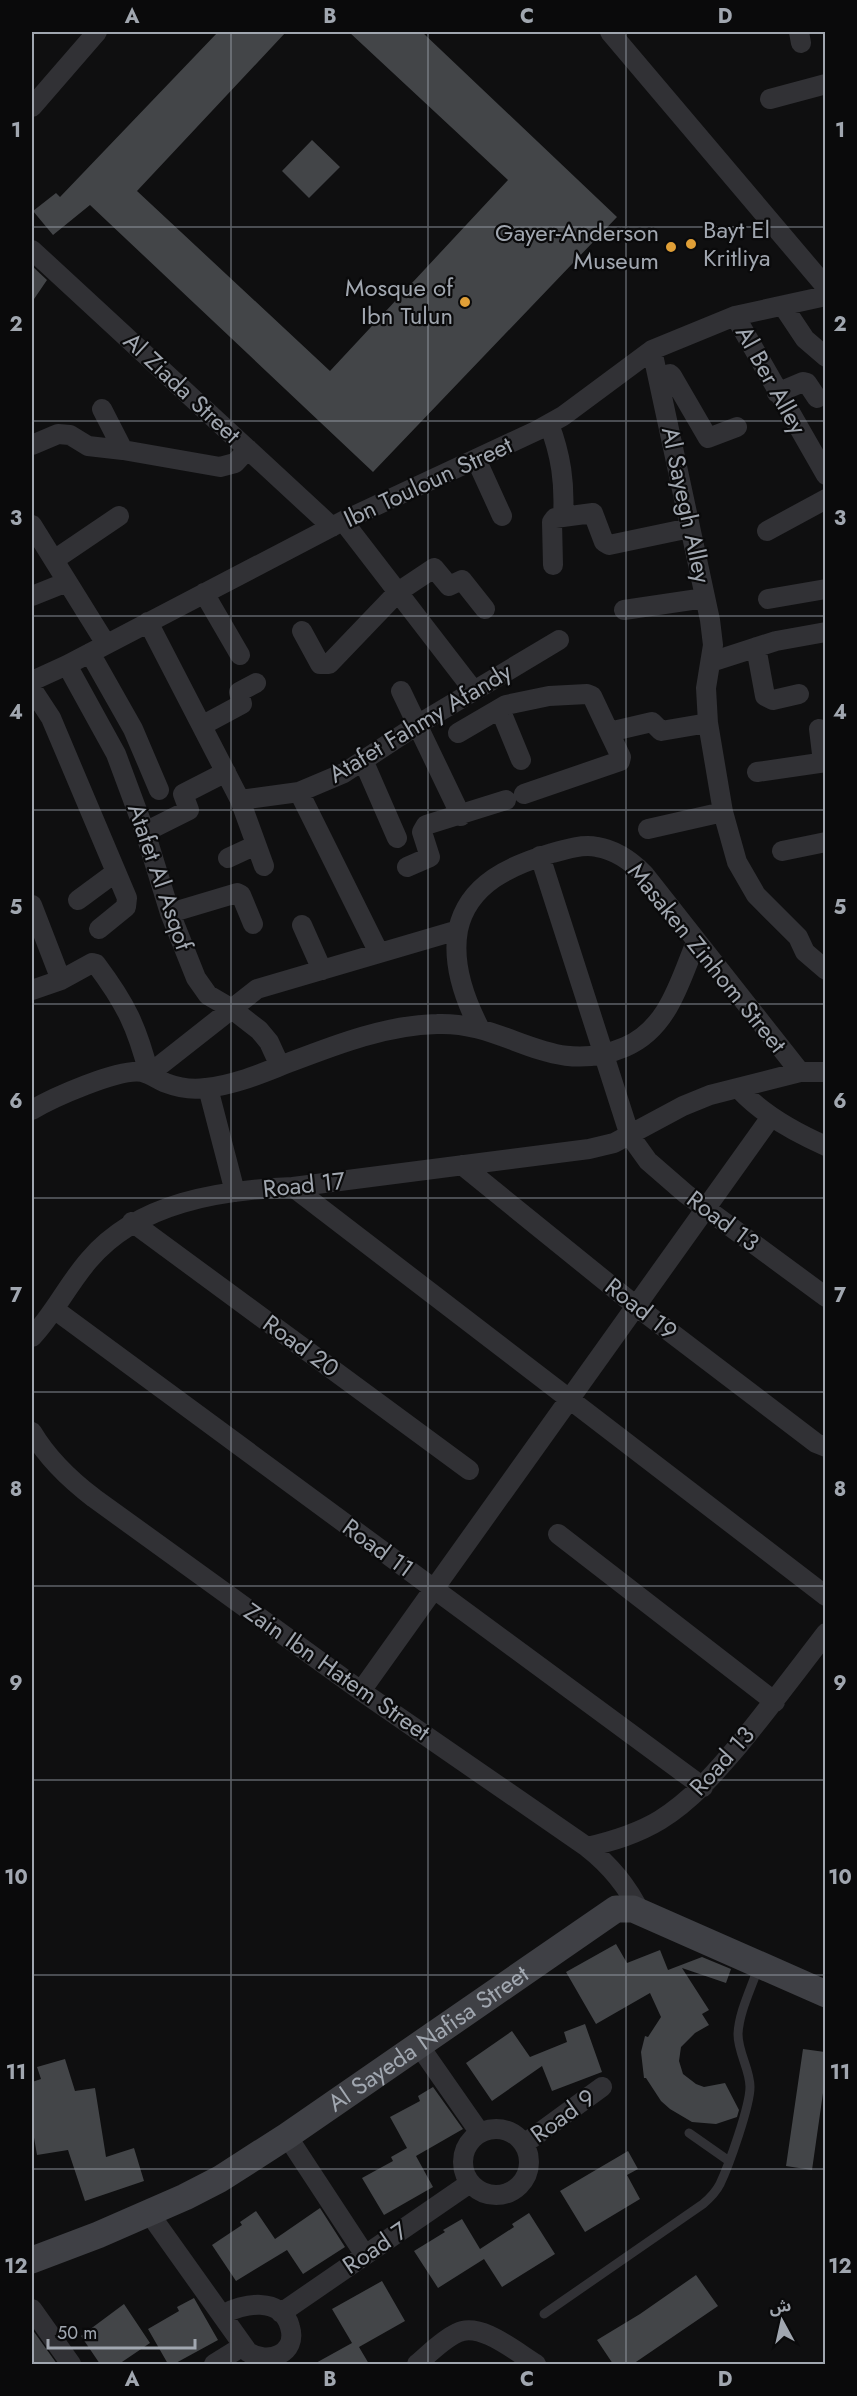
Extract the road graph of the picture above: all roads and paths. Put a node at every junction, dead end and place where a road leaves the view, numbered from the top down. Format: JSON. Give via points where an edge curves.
{"nodes":[{"id":1,"x":610,"y":32,"type":"edge"},
{"id":2,"x":88,"y":34,"type":"edge"},
{"id":3,"x":825,"y":84,"type":"edge"},
{"id":4,"x":770,"y":99,"type":"dead end"},
{"id":5,"x":32,"y":107,"type":"edge"},
{"id":6,"x":32,"y":250,"type":"edge"},
{"id":7,"x":825,"y":287,"type":"edge"},
{"id":8,"x":825,"y":296,"type":"edge"},
{"id":9,"x":783,"y":306,"type":"junction"},
{"id":10,"x":735,"y":316,"type":"junction"},
{"id":11,"x":652,"y":350,"type":"junction"},
{"id":12,"x":825,"y":357,"type":"edge"},
{"id":13,"x":658,"y":378,"type":"junction"},
{"id":14,"x":777,"y":393,"type":"junction"},
{"id":15,"x":817,"y":398,"type":"dead end"},
{"id":16,"x":102,"y":409,"type":"dead end"},
{"id":17,"x":549,"y":424,"type":"junction"},
{"id":18,"x":737,"y":427,"type":"dead end"},
{"id":19,"x":32,"y":446,"type":"edge"},
{"id":20,"x":248,"y":449,"type":"junction"},
{"id":21,"x":123,"y":450,"type":"junction"},
{"id":22,"x":476,"y":459,"type":"junction"},
{"id":23,"x":825,"y":476,"type":"edge"},
{"id":24,"x":825,"y":499,"type":"edge"},
{"id":25,"x":119,"y":516,"type":"dead end"},
{"id":26,"x":502,"y":516,"type":"dead end"},
{"id":27,"x":562,"y":517,"type":"junction"},
{"id":28,"x":337,"y":524,"type":"junction"},
{"id":29,"x":32,"y":525,"type":"edge"},
{"id":30,"x":690,"y":528,"type":"junction"},
{"id":31,"x":767,"y":531,"type":"dead end"},
{"id":32,"x":54,"y":560,"type":"junction"},
{"id":33,"x":553,"y":565,"type":"dead end"},
{"id":34,"x":67,"y":582,"type":"junction"},
{"id":35,"x":825,"y":589,"type":"edge"},
{"id":36,"x":398,"y":592,"type":"junction"},
{"id":37,"x":204,"y":593,"type":"junction"},
{"id":38,"x":32,"y":596,"type":"edge"},
{"id":39,"x":705,"y":597,"type":"junction"},
{"id":40,"x":768,"y":599,"type":"dead end"},
{"id":41,"x":485,"y":609,"type":"dead end"},
{"id":42,"x":624,"y":610,"type":"dead end"},
{"id":43,"x":148,"y":622,"type":"junction"},
{"id":44,"x":302,"y":632,"type":"dead end"},
{"id":45,"x":825,"y":632,"type":"edge"},
{"id":46,"x":559,"y":640,"type":"dead end"},
{"id":47,"x":756,"y":647,"type":"junction"},
{"id":48,"x":98,"y":648,"type":"junction"},
{"id":49,"x":240,"y":655,"type":"dead end"},
{"id":50,"x":711,"y":662,"type":"junction"},
{"id":51,"x":67,"y":665,"type":"junction"},
{"id":52,"x":32,"y":681,"type":"edge"},
{"id":53,"x":256,"y":683,"type":"dead end"},
{"id":54,"x":32,"y":689,"type":"edge"},
{"id":55,"x":401,"y":691,"type":"dead end"},
{"id":56,"x":474,"y":691,"type":"junction"},
{"id":57,"x":799,"y":694,"type":"dead end"},
{"id":58,"x":500,"y":709,"type":"junction"},
{"id":59,"x":708,"y":723,"type":"junction"},
{"id":60,"x":203,"y":725,"type":"junction"},
{"id":61,"x":417,"y":725,"type":"junction"},
{"id":62,"x":819,"y":729,"type":"dead end"},
{"id":63,"x":609,"y":732,"type":"junction"},
{"id":64,"x":459,"y":733,"type":"dead end"},
{"id":65,"x":363,"y":760,"type":"junction"},
{"id":66,"x":521,"y":760,"type":"dead end"},
{"id":67,"x":824,"y":762,"type":"edge"},
{"id":68,"x":226,"y":772,"type":"junction"},
{"id":69,"x":757,"y":772,"type":"dead end"},
{"id":70,"x":159,"y":790,"type":"dead end"},
{"id":71,"x":299,"y":792,"type":"junction"},
{"id":72,"x":240,"y":800,"type":"junction"},
{"id":73,"x":723,"y":812,"type":"junction"},
{"id":74,"x":461,"y":816,"type":"junction"},
{"id":75,"x":648,"y":829,"type":"dead end"},
{"id":76,"x":145,"y":832,"type":"junction"},
{"id":77,"x":397,"y":838,"type":"dead end"},
{"id":78,"x":825,"y":842,"type":"edge"},
{"id":79,"x":256,"y":845,"type":"junction"},
{"id":80,"x":782,"y":851,"type":"dead end"},
{"id":81,"x":540,"y":856,"type":"junction"},
{"id":82,"x":228,"y":858,"type":"dead end"},
{"id":83,"x":264,"y":866,"type":"dead end"},
{"id":84,"x":406,"y":867,"type":"dead end"},
{"id":85,"x":116,"y":872,"type":"junction"},
{"id":86,"x":78,"y":900,"type":"dead end"},
{"id":87,"x":32,"y":905,"type":"edge"},
{"id":88,"x":170,"y":912,"type":"junction"},
{"id":89,"x":253,"y":924,"type":"dead end"},
{"id":90,"x":302,"y":925,"type":"dead end"},
{"id":91,"x":99,"y":929,"type":"dead end"},
{"id":92,"x":458,"y":930,"type":"junction"},
{"id":93,"x":696,"y":942,"type":"junction"},
{"id":94,"x":379,"y":953,"type":"junction"},
{"id":95,"x":322,"y":970,"type":"junction"},
{"id":96,"x":825,"y":970,"type":"edge"},
{"id":97,"x":61,"y":980,"type":"junction"},
{"id":98,"x":32,"y":990,"type":"edge"},
{"id":99,"x":232,"y":1009,"type":"junction"},
{"id":100,"x":479,"y":1027,"type":"junction"},
{"id":101,"x":604,"y":1053,"type":"junction"},
{"id":102,"x":280,"y":1066,"type":"junction"},
{"id":103,"x":800,"y":1072,"type":"junction"},
{"id":104,"x":825,"y":1072,"type":"edge"},
{"id":105,"x":149,"y":1074,"type":"junction"},
{"id":106,"x":208,"y":1088,"type":"junction"},
{"id":107,"x":739,"y":1089,"type":"junction"},
{"id":108,"x":32,"y":1110,"type":"edge"},
{"id":109,"x":771,"y":1117,"type":"junction"},
{"id":110,"x":630,"y":1136,"type":"junction"},
{"id":111,"x":825,"y":1146,"type":"edge"},
{"id":112,"x":462,"y":1165,"type":"junction"},
{"id":113,"x":293,"y":1187,"type":"junction"},
{"id":114,"x":236,"y":1192,"type":"junction"},
{"id":115,"x":706,"y":1209,"type":"junction"},
{"id":116,"x":132,"y":1222,"type":"junction"},
{"id":117,"x":825,"y":1296,"type":"edge"},
{"id":118,"x":636,"y":1306,"type":"junction"},
{"id":119,"x":54,"y":1309,"type":"junction"},
{"id":120,"x":32,"y":1337,"type":"edge"},
{"id":121,"x":569,"y":1400,"type":"junction"},
{"id":122,"x":32,"y":1432,"type":"edge"},
{"id":123,"x":825,"y":1447,"type":"edge"},
{"id":124,"x":469,"y":1470,"type":"dead end"},
{"id":125,"x":558,"y":1534,"type":"dead end"},
{"id":126,"x":434,"y":1590,"type":"junction"},
{"id":127,"x":825,"y":1596,"type":"edge"},
{"id":128,"x":825,"y":1633,"type":"edge"},
{"id":129,"x":361,"y":1691,"type":"junction"},
{"id":130,"x":775,"y":1702,"type":"junction"},
{"id":131,"x":703,"y":1787,"type":"junction"},
{"id":132,"x":587,"y":1847,"type":"junction"},
{"id":133,"x":640,"y":1912,"type":"junction"},
{"id":134,"x":759,"y":1966,"type":"junction"},
{"id":135,"x":825,"y":1994,"type":"edge"},
{"id":136,"x":418,"y":2044,"type":"junction"},
{"id":137,"x":602,"y":2087,"type":"dead end"},
{"id":138,"x":480,"y":2133,"type":"junction"},
{"id":139,"x":689,"y":2133,"type":"dead end"},
{"id":140,"x":287,"y":2136,"type":"junction"},
{"id":141,"x":524,"y":2144,"type":"junction"},
{"id":142,"x":729,"y":2161,"type":"junction"},
{"id":143,"x":470,"y":2183,"type":"junction"},
{"id":144,"x":149,"y":2213,"type":"junction"},
{"id":145,"x":365,"y":2255,"type":"junction"},
{"id":146,"x":32,"y":2260,"type":"edge"},
{"id":147,"x":32,"y":2309,"type":"edge"},
{"id":148,"x":281,"y":2313,"type":"junction"},
{"id":149,"x":222,"y":2314,"type":"junction"},
{"id":150,"x":544,"y":2314,"type":"dead end"},
{"id":151,"x":243,"y":2346,"type":"junction"},
{"id":152,"x":71,"y":2364,"type":"edge"},
{"id":153,"x":214,"y":2364,"type":"edge"},
{"id":154,"x":417,"y":2364,"type":"edge"},
{"id":155,"x":536,"y":2364,"type":"edge"}],
"edges":[{"from":1,"to":7,"type":"street"},
{"from":2,"to":5,"type":"street"},
{"from":3,"to":4,"type":"street"},
{"from":6,"to":20,"type":"street","name":"Al Ziada Street"},
{"from":8,"to":9,"type":"street","name":"Ibn Touloun Street"},
{"from":9,"to":10,"type":"street","name":"Ibn Touloun Street"},
{"from":9,"to":12,"type":"street","via":[[805,339]]},
{"from":10,"to":11,"type":"street","name":"Ibn Touloun Street"},
{"from":10,"to":14,"type":"street","name":"Al Ber Alley"},
{"from":11,"to":13,"type":"street","name":"Al Sayegh Alley"},
{"from":11,"to":17,"type":"street","name":"Ibn Touloun Street"},
{"from":13,"to":18,"type":"street","via":[[672,376],[708,438]]},
{"from":13,"to":30,"type":"street","name":"Al Sayegh Alley"},
{"from":14,"to":15,"type":"street","via":[[804,382]]},
{"from":14,"to":23,"type":"street","name":"Al Ber Alley"},
{"from":16,"to":21,"type":"street"},
{"from":17,"to":22,"type":"street","name":"Ibn Touloun Street"},
{"from":17,"to":27,"type":"street","via":[[563,470]]},
{"from":19,"to":21,"type":"street","via":[[58,434],[70,435],[88,446]]},
{"from":20,"to":21,"type":"street","via":[[235,463],[220,467]]},
{"from":20,"to":28,"type":"street","name":"Al Ziada Street"},
{"from":22,"to":26,"type":"street"},
{"from":22,"to":28,"type":"street","name":"Ibn Touloun Street"},
{"from":24,"to":31,"type":"street"},
{"from":25,"to":32,"type":"street"},
{"from":27,"to":30,"type":"street","via":[[594,514],[604,542],[609,545]]},
{"from":27,"to":33,"type":"street","via":[[552,522]]},
{"from":28,"to":36,"type":"street","name":"Al Ziada Street"},
{"from":28,"to":37,"type":"street","name":"Ibn Touloun Street"},
{"from":29,"to":32,"type":"street"},
{"from":30,"to":39,"type":"street","name":"Al Sayegh Alley"},
{"from":32,"to":34,"type":"street"},
{"from":34,"to":38,"type":"street"},
{"from":34,"to":48,"type":"street"},
{"from":35,"to":40,"type":"street"},
{"from":36,"to":41,"type":"street","via":[[434,568],[449,586],[462,580]]},
{"from":36,"to":44,"type":"street","via":[[329,664],[320,663]]},
{"from":36,"to":56,"type":"street","name":"Al Ziada Street"},
{"from":37,"to":43,"type":"street","name":"Ibn Touloun Street"},
{"from":37,"to":49,"type":"street"},
{"from":39,"to":42,"type":"street"},
{"from":39,"to":50,"type":"street","name":"Al Sayegh Alley","via":[[713,645]]},
{"from":43,"to":48,"type":"street","name":"Ibn Touloun Street"},
{"from":43,"to":60,"type":"street"},
{"from":45,"to":47,"type":"street"},
{"from":46,"to":56,"type":"street","name":"Atafet Fahmy Afandy"},
{"from":47,"to":50,"type":"street"},
{"from":47,"to":57,"type":"street","via":[[765,696],[773,700]]},
{"from":48,"to":51,"type":"street","name":"Ibn Touloun Street"},
{"from":48,"to":70,"type":"street"},
{"from":50,"to":59,"type":"street","name":"Al Sayegh Alley","via":[[706,688]]},
{"from":51,"to":52,"type":"street","name":"Ibn Touloun Street"},
{"from":51,"to":76,"type":"street","name":"Atafet Al Asqof","via":[[116,754]]},
{"from":53,"to":60,"type":"street","via":[[239,692],[242,704]]},
{"from":54,"to":85,"type":"street","via":[[51,718]]},
{"from":55,"to":61,"type":"street"},
{"from":56,"to":61,"type":"street","name":"Atafet Fahmy Afandy"},
{"from":58,"to":63,"type":"street","via":[[549,696],[589,694]]},
{"from":58,"to":64,"type":"street"},
{"from":58,"to":66,"type":"street"},
{"from":59,"to":63,"type":"street","via":[[661,731],[652,722]]},
{"from":59,"to":73,"type":"street","name":"Al Sayegh Alley"},
{"from":60,"to":68,"type":"street"},
{"from":61,"to":65,"type":"street","name":"Atafet Fahmy Afandy"},
{"from":61,"to":74,"type":"street"},
{"from":62,"to":67,"type":"street"},
{"from":63,"to":74,"type":"street","via":[[620,760]]},
{"from":65,"to":71,"type":"street","name":"Atafet Fahmy Afandy","via":[[344,773]]},
{"from":65,"to":77,"type":"street"},
{"from":67,"to":69,"type":"street"},
{"from":68,"to":72,"type":"street"},
{"from":68,"to":76,"type":"street","via":[[183,794],[189,810]]},
{"from":71,"to":72,"type":"street","name":"Atafet Fahmy Afandy"},
{"from":71,"to":94,"type":"street"},
{"from":72,"to":79,"type":"street"},
{"from":73,"to":75,"type":"street"},
{"from":73,"to":96,"type":"street","name":"Al Sayegh Alley","via":[[737,862],[756,896]]},
{"from":74,"to":84,"type":"street","via":[[422,828],[430,857]]},
{"from":76,"to":88,"type":"street","name":"Atafet Al Asqof"},
{"from":78,"to":80,"type":"street"},
{"from":79,"to":82,"type":"street"},
{"from":79,"to":83,"type":"street"},
{"from":81,"to":92,"type":"street","name":"Masaken Zinhom Street","via":[[503,871],[487,883],[473,898]]},
{"from":81,"to":93,"type":"street","name":"Masaken Zinhom Street","via":[[578,847],[614,851],[644,874]]},
{"from":81,"to":101,"type":"street","name":"Road 13"},
{"from":85,"to":86,"type":"street"},
{"from":85,"to":91,"type":"street","via":[[128,903]]},
{"from":87,"to":97,"type":"street"},
{"from":88,"to":89,"type":"street","via":[[237,892]]},
{"from":88,"to":99,"type":"street","name":"Atafet Al Asqof","via":[[201,987]]},
{"from":90,"to":95,"type":"street"},
{"from":92,"to":94,"type":"street"},
{"from":92,"to":100,"type":"street","name":"Masaken Zinhom Street","via":[[461,981]]},
{"from":93,"to":101,"type":"street","via":[[660,1020],[645,1036]]},
{"from":93,"to":103,"type":"street","name":"Masaken Zinhom Street"},
{"from":94,"to":95,"type":"street"},
{"from":95,"to":99,"type":"street","via":[[257,989]]},
{"from":97,"to":98,"type":"street"},
{"from":97,"to":105,"type":"street","via":[[94,963],[120,996],[139,1035]]},
{"from":99,"to":102,"type":"street","name":"Atafet Al Asqof","via":[[259,1030]]},
{"from":99,"to":105,"type":"street"},
{"from":100,"to":101,"type":"street","via":[[561,1056],[582,1058]]},
{"from":100,"to":102,"type":"street","via":[[436,1023],[384,1032]]},
{"from":101,"to":110,"type":"street","name":"Road 13"},
{"from":102,"to":106,"type":"street"},
{"from":103,"to":104,"type":"street","name":"Road 17"},
{"from":103,"to":107,"type":"street","name":"Road 17"},
{"from":105,"to":106,"type":"street","via":[[177,1087]]},
{"from":105,"to":108,"type":"street","via":[[133,1071],[116,1075]]},
{"from":106,"to":114,"type":"street"},
{"from":107,"to":109,"type":"street"},
{"from":107,"to":110,"type":"street","name":"Road 17","via":[[683,1106]]},
{"from":109,"to":111,"type":"street"},
{"from":109,"to":115,"type":"street"},
{"from":110,"to":112,"type":"street","name":"Road 17","via":[[589,1149]]},
{"from":110,"to":115,"type":"street","name":"Road 13","via":[[648,1161]]},
{"from":112,"to":113,"type":"street","name":"Road 17"},
{"from":112,"to":118,"type":"street","name":"Road 19"},
{"from":113,"to":114,"type":"street","name":"Road 17"},
{"from":113,"to":121,"type":"street"},
{"from":114,"to":116,"type":"street","name":"Road 17","via":[[166,1208]]},
{"from":115,"to":117,"type":"street","name":"Road 13"},
{"from":115,"to":118,"type":"street"},
{"from":116,"to":119,"type":"street","name":"Road 17","via":[[109,1238],[90,1259]]},
{"from":116,"to":124,"type":"street","name":"Road 20"},
{"from":118,"to":121,"type":"street"},
{"from":118,"to":123,"type":"street","name":"Road 19"},
{"from":119,"to":120,"type":"street","name":"Road 17"},
{"from":119,"to":126,"type":"street","name":"Road 11"},
{"from":121,"to":126,"type":"street"},
{"from":121,"to":127,"type":"street"},
{"from":122,"to":129,"type":"street","name":"Zain Ibn Hatem Street","via":[[51,1459],[78,1485]]},
{"from":125,"to":130,"type":"street"},
{"from":126,"to":129,"type":"street"},
{"from":126,"to":131,"type":"street","name":"Road 11"},
{"from":128,"to":130,"type":"street","name":"Road 13"},
{"from":129,"to":132,"type":"street","name":"Zain Ibn Hatem Street"},
{"from":130,"to":131,"type":"street","name":"Road 13"},
{"from":131,"to":132,"type":"street","name":"Road 13","via":[[637,1833]]},
{"from":132,"to":133,"type":"street","name":"Zain Ibn Hatem Street","via":[[618,1875]]},
{"from":133,"to":134,"type":"street","name":"Al Sayeda Nafisa Street"},
{"from":133,"to":136,"type":"street","name":"Al Sayeda Nafisa Street","via":[[625,1908],[609,1912]]},
{"from":134,"to":135,"type":"street","name":"Al Sayeda Nafisa Street"},
{"from":134,"to":142,"type":"lane","via":[[738,2034],[749,2079],[749,2097]]},
{"from":136,"to":138,"type":"street"},
{"from":136,"to":140,"type":"street","name":"Al Sayeda Nafisa Street"},
{"from":137,"to":141,"type":"street","name":"Road 9"},
{"from":138,"to":141,"type":"street","via":[[500,2129]]},
{"from":138,"to":143,"type":"street","via":[[466,2146],[463,2156]]},
{"from":139,"to":142,"type":"lane"},
{"from":140,"to":144,"type":"street","name":"Al Sayeda Nafisa Street","via":[[220,2179]]},
{"from":140,"to":145,"type":"street"},
{"from":141,"to":143,"type":"street","via":[[529,2165],[526,2176],[511,2192],[489,2194]]},
{"from":142,"to":150,"type":"lane","via":[[720,2184],[703,2204]]},
{"from":143,"to":145,"type":"street","name":"Road 7"},
{"from":144,"to":146,"type":"street","name":"Al Sayeda Nafisa Street"},
{"from":144,"to":149,"type":"street"},
{"from":145,"to":148,"type":"street","name":"Road 7"},
{"from":147,"to":152,"type":"street"},
{"from":148,"to":149,"type":"street","via":[[273,2307],[253,2304]]},
{"from":148,"to":151,"type":"street","via":[[291,2335],[285,2350],[262,2359]]},
{"from":149,"to":151,"type":"street"},
{"from":151,"to":153,"type":"street"},
{"from":154,"to":155,"type":"street","via":[[450,2337],[470,2329],[483,2332]]}]}
